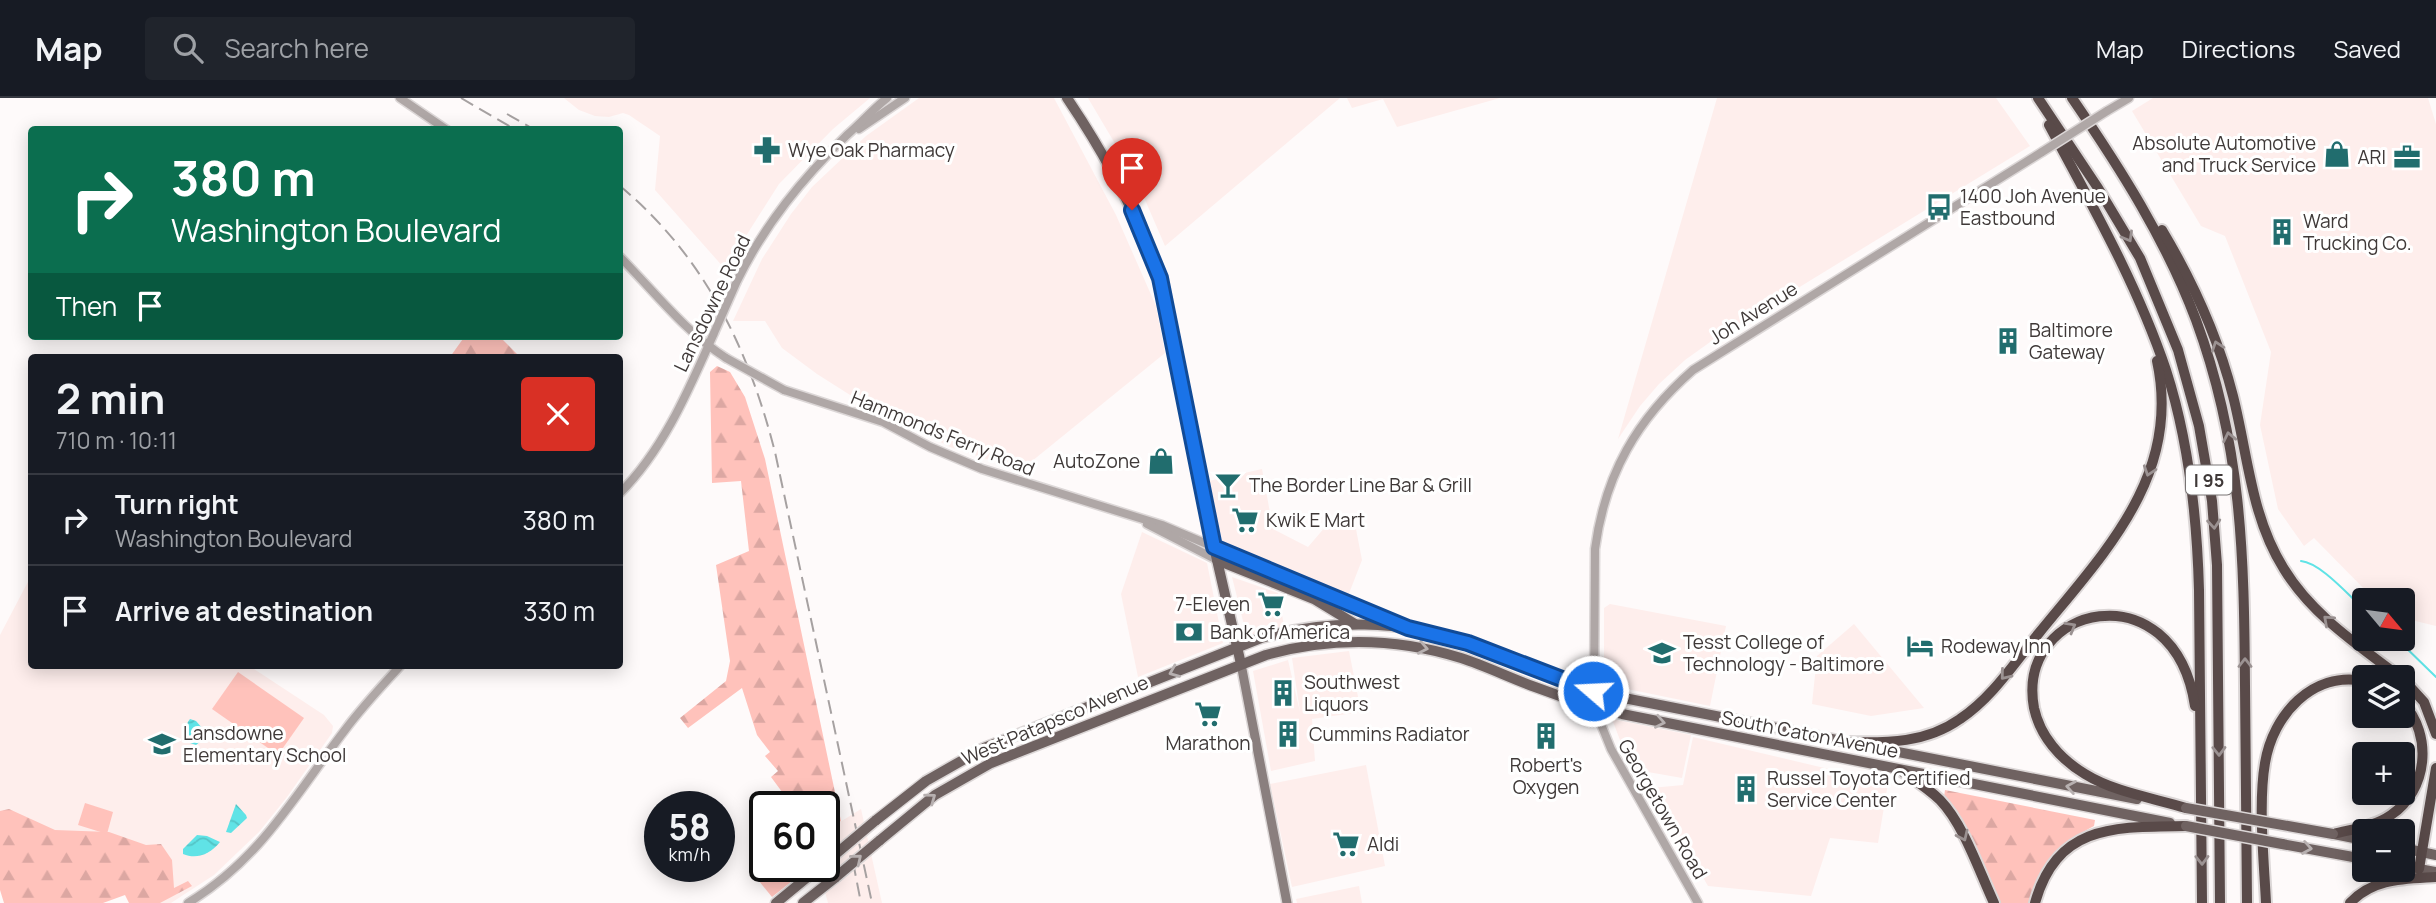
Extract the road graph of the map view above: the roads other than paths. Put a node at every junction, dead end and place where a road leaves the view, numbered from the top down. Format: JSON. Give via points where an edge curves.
{"nodes":[{"id":1,"x":400,"y":98,"type":"edge"},
{"id":2,"x":887,"y":98,"type":"edge"},
{"id":3,"x":905,"y":98,"type":"edge"},
{"id":4,"x":1067,"y":98,"type":"edge"},
{"id":5,"x":1074,"y":98,"type":"edge"},
{"id":6,"x":2036,"y":98,"type":"edge"},
{"id":7,"x":2129,"y":98,"type":"edge"},
{"id":8,"x":2074,"y":101,"type":"edge"},
{"id":9,"x":1086,"y":125,"type":"junction"},
{"id":10,"x":441,"y":126,"type":"edge"},
{"id":11,"x":847,"y":136,"type":"junction"},
{"id":12,"x":623,"y":260,"type":"edge"},
{"id":13,"x":2142,"y":308,"type":"junction"},
{"id":14,"x":708,"y":346,"type":"junction"},
{"id":15,"x":623,"y":490,"type":"edge"},
{"id":16,"x":1135,"y":517,"type":"junction"},
{"id":17,"x":1214,"y":547,"type":"junction"},
{"id":18,"x":1217,"y":560,"type":"junction"},
{"id":19,"x":1356,"y":624,"type":"junction"},
{"id":20,"x":1408,"y":628,"type":"junction"},
{"id":21,"x":1356,"y":641,"type":"junction"},
{"id":22,"x":1237,"y":647,"type":"junction"},
{"id":23,"x":1241,"y":664,"type":"junction"},
{"id":24,"x":2385,"y":665,"type":"edge"},
{"id":25,"x":398,"y":669,"type":"edge"},
{"id":26,"x":2352,"y":680,"type":"edge"},
{"id":27,"x":1593,"y":691,"type":"junction"},
{"id":28,"x":2415,"y":692,"type":"edge"},
{"id":29,"x":1594,"y":707,"type":"junction"},
{"id":30,"x":2415,"y":721,"type":"edge"},
{"id":31,"x":2436,"y":734,"type":"edge"},
{"id":32,"x":1848,"y":742,"type":"junction"},
{"id":33,"x":2200,"y":743,"type":"junction"},
{"id":34,"x":2436,"y":768,"type":"edge"},
{"id":35,"x":1900,"y":770,"type":"junction"},
{"id":36,"x":2186,"y":808,"type":"junction"},
{"id":37,"x":2186,"y":826,"type":"junction"},
{"id":38,"x":2333,"y":834,"type":"junction"},
{"id":39,"x":2352,"y":838,"type":"edge"},
{"id":40,"x":840,"y":851,"type":"edge"},
{"id":41,"x":2415,"y":851,"type":"edge"},
{"id":42,"x":2422,"y":852,"type":"junction"},
{"id":43,"x":2436,"y":855,"type":"edge"},
{"id":44,"x":2352,"y":857,"type":"edge"},
{"id":45,"x":2415,"y":868,"type":"edge"},
{"id":46,"x":2418,"y":869,"type":"junction"},
{"id":47,"x":2436,"y":874,"type":"edge"},
{"id":48,"x":802,"y":882,"type":"edge"},
{"id":49,"x":188,"y":903,"type":"edge"},
{"id":50,"x":776,"y":903,"type":"edge"},
{"id":51,"x":803,"y":903,"type":"edge"},
{"id":52,"x":1287,"y":903,"type":"edge"},
{"id":53,"x":1698,"y":903,"type":"edge"},
{"id":54,"x":1994,"y":903,"type":"edge"},
{"id":55,"x":2035,"y":903,"type":"edge"},
{"id":56,"x":2201,"y":903,"type":"edge"},
{"id":57,"x":2220,"y":903,"type":"edge"},
{"id":58,"x":2247,"y":903,"type":"edge"},
{"id":59,"x":2266,"y":903,"type":"edge"},
{"id":60,"x":2350,"y":903,"type":"edge"}],
"edges":[{"from":1,"to":10,"type":"street"},
{"from":2,"to":11,"type":"street","name":"Lansdowne Road"},
{"from":3,"to":11,"type":"street","name":"Lansdowne Road"},
{"from":4,"to":9,"type":"main road"},
{"from":5,"to":9,"type":"main road"},
{"from":6,"to":13,"type":"highway"},
{"from":6,"to":57,"type":"highway","number":"I 95","one_way":true,"via":[[2140,258],[2171,329],[2196,413],[2216,552]]},
{"from":7,"to":27,"type":"street","name":"Joh Avenue","bridge":true,"via":[[1719,352],[1668,392],[1635,433],[1599,524]]},
{"from":24,"to":8,"type":"highway","one_way":true,"via":[[2313,606],[2280,562],[2259,515],[2232,394],[2196,291],[2123,167]]},
{"from":58,"to":8,"type":"highway","number":"I 95","one_way":true,"via":[[2244,565],[2231,447],[2208,357],[2176,272],[2133,191]]},
{"from":9,"to":17,"type":"main road","via":[[1124,193],[1160,278]]},
{"from":11,"to":14,"type":"street","name":"Lansdowne Road","bridge":true,"via":[[785,201],[756,245]]},
{"from":12,"to":14,"type":"street","name":"Hammonds Ferry Road"},
{"from":13,"to":32,"type":"highway","one_way":true,"via":[[2159,372],[2160,420],[2141,493],[2116,537],[1992,690],[1959,720],[1916,739]]},
{"from":13,"to":33,"type":"highway","via":[[2166,370],[2194,502]]},
{"from":14,"to":15,"type":"street","name":"Lansdowne Road","via":[[676,415]]},
{"from":14,"to":16,"type":"street","name":"Hammonds Ferry Road","bridge":true,"via":[[784,390],[883,422],[982,469]]},
{"from":16,"to":17,"type":"street","name":"Hammonds Ferry Road"},
{"from":16,"to":18,"type":"street","name":"Hammonds Ferry Road"},
{"from":17,"to":18,"type":"main road"},
{"from":17,"to":20,"type":"main road","name":"South Caton Avenue"},
{"from":18,"to":19,"type":"main road","name":"South Caton Avenue","via":[[1327,605]]},
{"from":18,"to":22,"type":"main road"},
{"from":19,"to":20,"type":"main road","name":"South Caton Avenue"},
{"from":19,"to":21,"type":"main road"},
{"from":19,"to":22,"type":"main road","name":"West Patapsco Avenue","via":[[1281,632]]},
{"from":20,"to":27,"type":"main road","name":"South Caton Avenue","via":[[1468,643]]},
{"from":21,"to":23,"type":"main road","name":"West Patapsco Avenue","via":[[1307,645]]},
{"from":21,"to":29,"type":"main road","name":"South Caton Avenue","one_way":true,"via":[[1448,654]]},
{"from":22,"to":23,"type":"main road"},
{"from":22,"to":40,"type":"main road","name":"West Patapsco Avenue","one_way":true,"bridge":true,"via":[[984,748],[926,781]]},
{"from":51,"to":23,"type":"main road","name":"West Patapsco Avenue","one_way":true,"bridge":true,"via":[[934,795],[991,763]]},
{"from":23,"to":52,"type":"main road"},
{"from":25,"to":49,"type":"street","via":[[347,727],[267,837]]},
{"from":26,"to":59,"type":"highway","via":[[2305,692],[2276,731],[2263,786]]},
{"from":27,"to":29,"type":"street","name":"Georgetown Road"},
{"from":27,"to":32,"type":"main road","name":"South Caton Avenue"},
{"from":28,"to":31,"type":"highway","via":[[2424,702]]},
{"from":29,"to":35,"type":"main road","name":"South Caton Avenue","one_way":true},
{"from":29,"to":53,"type":"street","name":"Georgetown Road","via":[[1607,742]]},
{"from":30,"to":38,"type":"highway","via":[[2423,751],[2413,790],[2382,820]]},
{"from":36,"to":32,"type":"main road","name":"South Caton Avenue","one_way":true},
{"from":36,"to":33,"type":"highway","one_way":true,"via":[[2103,783],[2057,751],[2036,716],[2033,682],[2037,665],[2059,634],[2073,624],[2106,615],[2141,621],[2157,631],[2180,659],[2194,697]]},
{"from":33,"to":56,"type":"highway","one_way":true},
{"from":34,"to":42,"type":"highway"},
{"from":35,"to":37,"type":"main road","name":"South Caton Avenue"},
{"from":35,"to":54,"type":"highway","one_way":true,"via":[[1948,809]]},
{"from":36,"to":38,"type":"main road","name":"South Caton Avenue","bridge":true},
{"from":37,"to":44,"type":"main road","name":"South Caton Avenue","one_way":true,"bridge":true},
{"from":37,"to":55,"type":"highway","via":[[2124,827],[2092,834],[2061,855]]},
{"from":38,"to":39,"type":"main road","name":"South Caton Avenue"},
{"from":41,"to":42,"type":"main road"},
{"from":42,"to":43,"type":"main road"},
{"from":42,"to":46,"type":"highway"},
{"from":45,"to":46,"type":"main road"},
{"from":46,"to":47,"type":"main road"},
{"from":47,"to":60,"type":"highway","via":[[2379,883]]},
{"from":48,"to":50,"type":"main road","name":"West Patapsco Avenue"}]}
